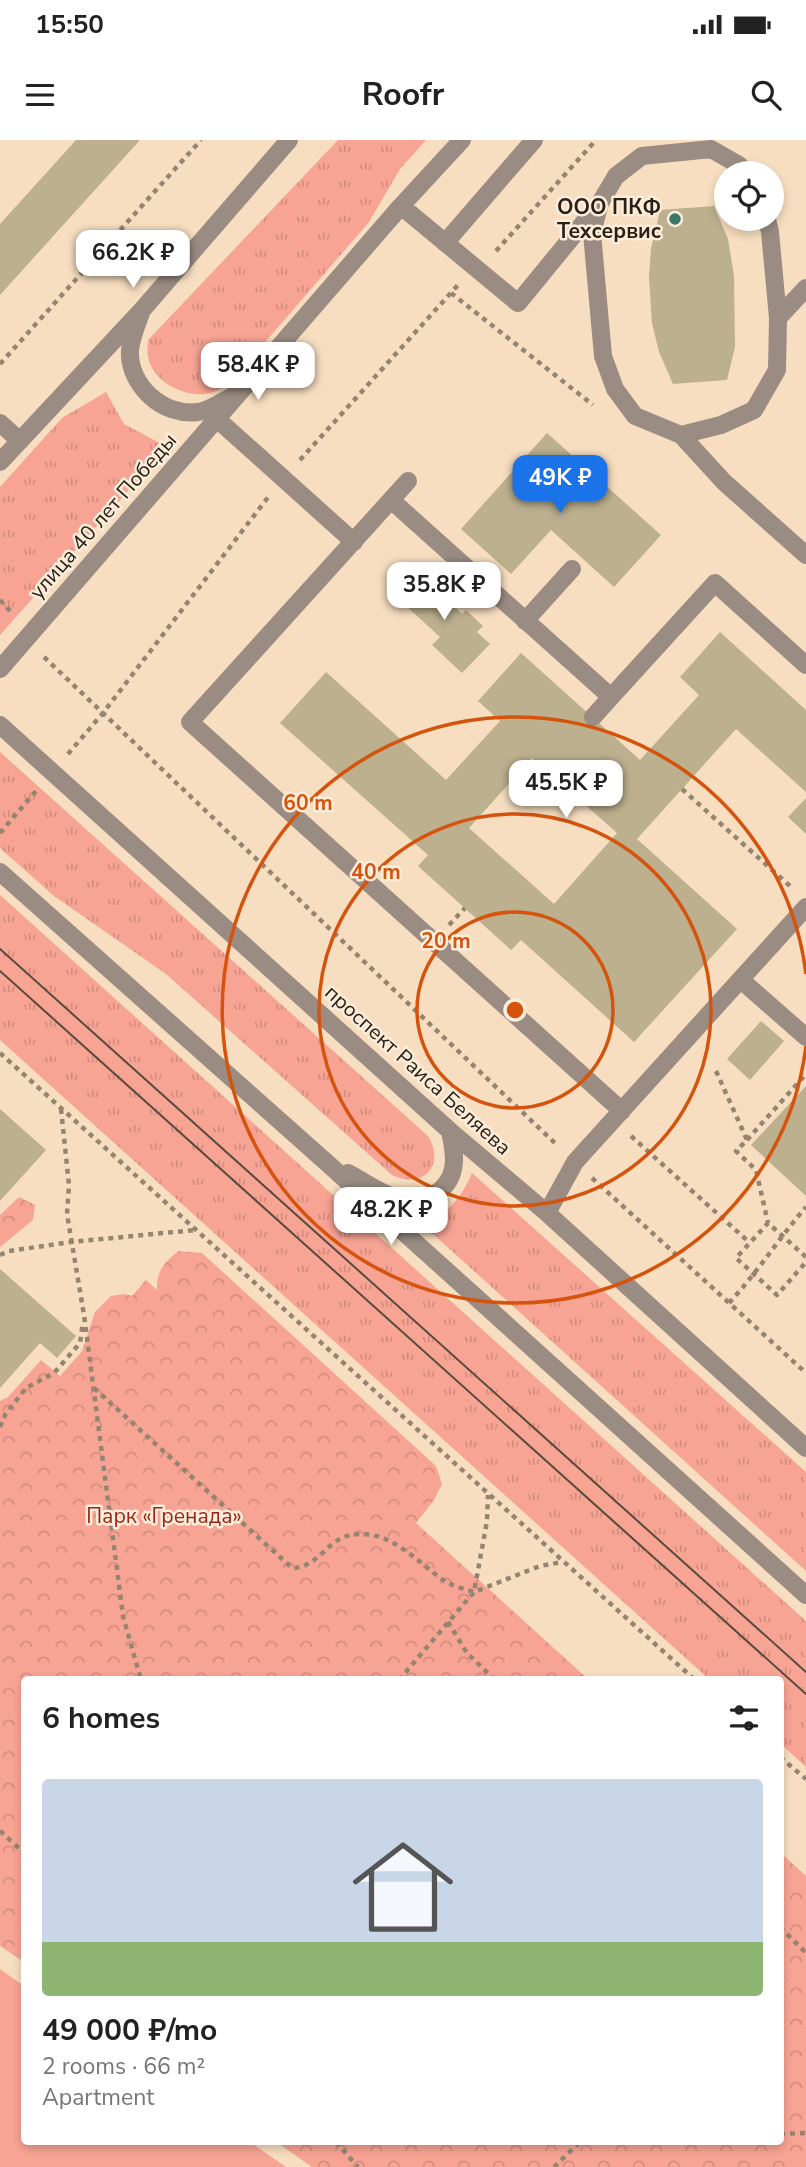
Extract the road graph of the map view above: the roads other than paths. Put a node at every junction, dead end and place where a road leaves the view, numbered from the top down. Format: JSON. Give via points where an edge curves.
{"nodes":[{"id":1,"x":289,"y":140,"type":"edge"},
{"id":2,"x":462,"y":140,"type":"edge"},
{"id":3,"x":534,"y":140,"type":"edge"},
{"id":4,"x":733,"y":161,"type":"edge"},
{"id":5,"x":600,"y":203,"type":"junction"},
{"id":6,"x":401,"y":206,"type":"junction"},
{"id":7,"x":770,"y":231,"type":"edge"},
{"id":8,"x":445,"y":243,"type":"junction"},
{"id":9,"x":806,"y":288,"type":"edge"},
{"id":10,"x":142,"y":310,"type":"junction"},
{"id":11,"x":778,"y":318,"type":"junction"},
{"id":12,"x":242,"y":392,"type":"junction"},
{"id":13,"x":217,"y":419,"type":"junction"},
{"id":14,"x":0,"y":423,"type":"edge"},
{"id":15,"x":681,"y":436,"type":"junction"},
{"id":16,"x":20,"y":441,"type":"junction"},
{"id":17,"x":0,"y":462,"type":"edge"},
{"id":18,"x":408,"y":481,"type":"dead end"},
{"id":19,"x":391,"y":500,"type":"junction"},
{"id":20,"x":354,"y":542,"type":"junction"},
{"id":21,"x":806,"y":555,"type":"edge"},
{"id":22,"x":572,"y":569,"type":"dead end"},
{"id":23,"x":525,"y":621,"type":"junction"},
{"id":24,"x":806,"y":665,"type":"edge"},
{"id":25,"x":0,"y":669,"type":"edge"},
{"id":26,"x":611,"y":697,"type":"junction"},
{"id":27,"x":593,"y":717,"type":"dead end"},
{"id":28,"x":0,"y":725,"type":"edge"},
{"id":29,"x":0,"y":872,"type":"edge"},
{"id":30,"x":801,"y":900,"type":"edge"},
{"id":31,"x":741,"y":980,"type":"junction"},
{"id":32,"x":806,"y":1037,"type":"edge"},
{"id":33,"x":618,"y":1115,"type":"junction"},
{"id":34,"x":450,"y":1131,"type":"junction"},
{"id":35,"x":326,"y":1162,"type":"junction"},
{"id":36,"x":547,"y":1213,"type":"junction"},
{"id":37,"x":806,"y":1448,"type":"edge"},
{"id":38,"x":806,"y":1595,"type":"edge"}],
"edges":[{"from":1,"to":10,"type":"street"},
{"from":2,"to":6,"type":"street","name":"улица 40 лет Победы"},
{"from":3,"to":8,"type":"street"},
{"from":4,"to":5,"type":"street","via":[[711,149],[642,156],[616,176]]},
{"from":5,"to":8,"type":"street","via":[[518,303]]},
{"from":5,"to":15,"type":"street","via":[[592,233],[603,356],[614,389],[635,416]]},
{"from":6,"to":8,"type":"street"},
{"from":6,"to":12,"type":"street","name":"улица 40 лет Победы"},
{"from":7,"to":11,"type":"street"},
{"from":9,"to":11,"type":"street"},
{"from":10,"to":12,"type":"street","via":[[130,350],[133,374],[147,394],[172,411],[199,412]]},
{"from":10,"to":16,"type":"street"},
{"from":11,"to":15,"type":"street","via":[[777,370],[754,410]]},
{"from":12,"to":13,"type":"street","name":"улица 40 лет Победы"},
{"from":13,"to":20,"type":"street"},
{"from":13,"to":25,"type":"street","name":"улица 40 лет Победы"},
{"from":14,"to":16,"type":"street"},
{"from":15,"to":21,"type":"street","via":[[724,482]]},
{"from":16,"to":17,"type":"street"},
{"from":18,"to":19,"type":"street"},
{"from":19,"to":20,"type":"street"},
{"from":19,"to":23,"type":"street"},
{"from":20,"to":33,"type":"street","via":[[190,722]]},
{"from":22,"to":23,"type":"street"},
{"from":23,"to":26,"type":"street"},
{"from":24,"to":26,"type":"street","via":[[715,583]]},
{"from":26,"to":27,"type":"street"},
{"from":28,"to":34,"type":"street","name":"проспект Раиса Беляева"},
{"from":29,"to":35,"type":"street"},
{"from":30,"to":31,"type":"street"},
{"from":31,"to":32,"type":"street"},
{"from":31,"to":33,"type":"street"},
{"from":33,"to":36,"type":"street","via":[[575,1163]]},
{"from":34,"to":35,"type":"street","via":[[453,1170],[435,1196],[401,1199]]},
{"from":34,"to":36,"type":"street","name":"проспект Раиса Беляева"},
{"from":35,"to":38,"type":"street"},
{"from":36,"to":37,"type":"street","name":"проспект Раиса Беляева"}]}
